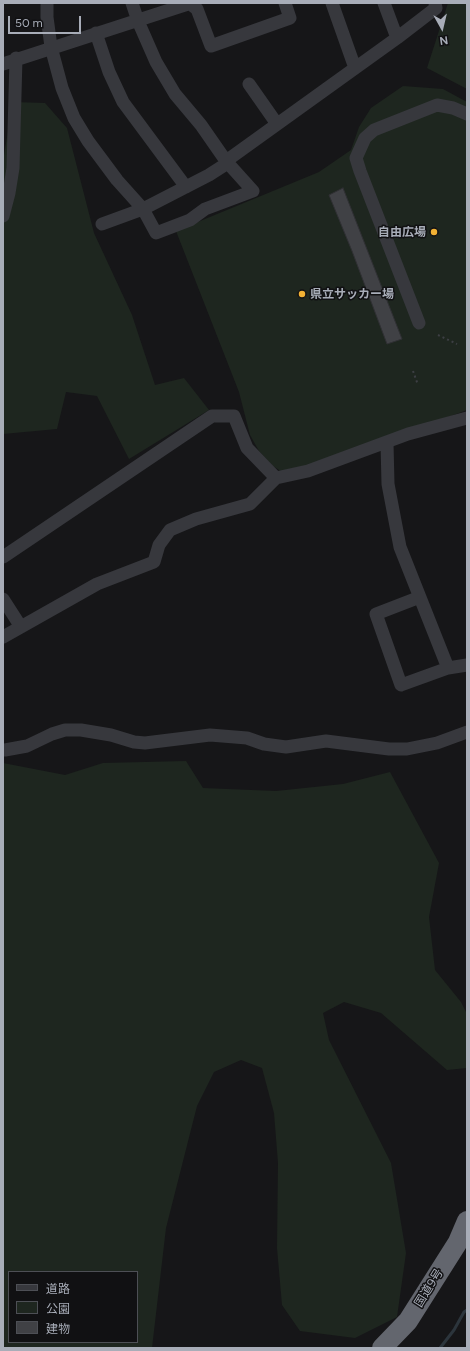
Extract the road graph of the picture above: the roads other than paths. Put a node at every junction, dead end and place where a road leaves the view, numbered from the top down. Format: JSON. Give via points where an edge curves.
{"nodes":[{"id":1,"x":46,"y":3,"type":"edge"},
{"id":2,"x":132,"y":3,"type":"edge"},
{"id":3,"x":189,"y":3,"type":"edge"},
{"id":4,"x":285,"y":3,"type":"edge"},
{"id":5,"x":332,"y":3,"type":"edge"},
{"id":6,"x":384,"y":3,"type":"edge"},
{"id":7,"x":435,"y":3,"type":"edge"},
{"id":8,"x":138,"y":21,"type":"junction"},
{"id":9,"x":96,"y":33,"type":"junction"},
{"id":10,"x":397,"y":38,"type":"junction"},
{"id":11,"x":52,"y":47,"type":"junction"},
{"id":12,"x":16,"y":58,"type":"junction"},
{"id":13,"x":3,"y":64,"type":"edge"},
{"id":14,"x":355,"y":68,"type":"junction"},
{"id":15,"x":249,"y":84,"type":"dead end"},
{"id":16,"x":467,"y":114,"type":"edge"},
{"id":17,"x":277,"y":124,"type":"junction"},
{"id":18,"x":226,"y":161,"type":"junction"},
{"id":19,"x":186,"y":187,"type":"junction"},
{"id":20,"x":143,"y":209,"type":"junction"},
{"id":21,"x":3,"y":216,"type":"edge"},
{"id":22,"x":102,"y":224,"type":"dead end"},
{"id":23,"x":419,"y":323,"type":"dead end"},
{"id":24,"x":467,"y":418,"type":"edge"},
{"id":25,"x":386,"y":443,"type":"junction"},
{"id":26,"x":276,"y":478,"type":"junction"},
{"id":27,"x":3,"y":557,"type":"edge"},
{"id":28,"x":420,"y":598,"type":"junction"},
{"id":29,"x":3,"y":599,"type":"edge"},
{"id":30,"x":21,"y":627,"type":"junction"},
{"id":31,"x":3,"y":637,"type":"edge"},
{"id":32,"x":467,"y":665,"type":"edge"},
{"id":33,"x":448,"y":668,"type":"junction"},
{"id":34,"x":467,"y":732,"type":"edge"},
{"id":35,"x":3,"y":750,"type":"edge"},
{"id":36,"x":467,"y":1221,"type":"edge"},
{"id":37,"x":382,"y":1348,"type":"edge"}],
"edges":[{"from":1,"to":11,"type":"street"},
{"from":2,"to":8,"type":"street"},
{"from":3,"to":4,"type":"street","via":[[197,9],[211,46],[290,18]]},
{"from":3,"to":8,"type":"street"},
{"from":5,"to":14,"type":"street"},
{"from":6,"to":10,"type":"street"},
{"from":7,"to":10,"type":"street","via":[[436,8]]},
{"from":8,"to":9,"type":"street"},
{"from":8,"to":18,"type":"street","via":[[156,62],[175,94],[201,124]]},
{"from":9,"to":11,"type":"street"},
{"from":9,"to":19,"type":"street","via":[[109,72],[123,102]]},
{"from":10,"to":14,"type":"street"},
{"from":11,"to":12,"type":"street"},
{"from":11,"to":20,"type":"street","via":[[62,88],[74,118],[118,180]]},
{"from":12,"to":13,"type":"street"},
{"from":12,"to":21,"type":"street","via":[[13,168],[10,193]]},
{"from":14,"to":17,"type":"street"},
{"from":15,"to":17,"type":"street"},
{"from":16,"to":23,"type":"street","via":[[437,105],[374,130],[365,138],[356,158]]},
{"from":17,"to":18,"type":"street"},
{"from":18,"to":19,"type":"street","via":[[223,166]]},
{"from":18,"to":20,"type":"street","via":[[253,191],[205,209],[190,220],[156,233]]},
{"from":19,"to":20,"type":"street"},
{"from":20,"to":22,"type":"street"},
{"from":24,"to":25,"type":"street","via":[[408,434]]},
{"from":25,"to":26,"type":"street","via":[[308,471]]},
{"from":25,"to":28,"type":"street","via":[[388,484],[400,546]]},
{"from":26,"to":27,"type":"street","via":[[247,448],[234,416],[212,416]]},
{"from":26,"to":30,"type":"street","via":[[250,504],[196,519],[170,530],[159,545],[154,562],[97,584]]},
{"from":28,"to":33,"type":"street"},
{"from":28,"to":33,"type":"street","via":[[376,614],[401,685]]},
{"from":29,"to":30,"type":"street"},
{"from":30,"to":31,"type":"street"},
{"from":32,"to":33,"type":"street"},
{"from":34,"to":35,"type":"street","via":[[437,743],[407,749],[389,749],[326,741],[286,747],[264,744],[247,738],[210,735],[145,743],[81,730],[65,730],[27,746]]},
{"from":36,"to":37,"type":"highway","name":"国道9号","via":[[458,1242],[408,1321]]}]}
